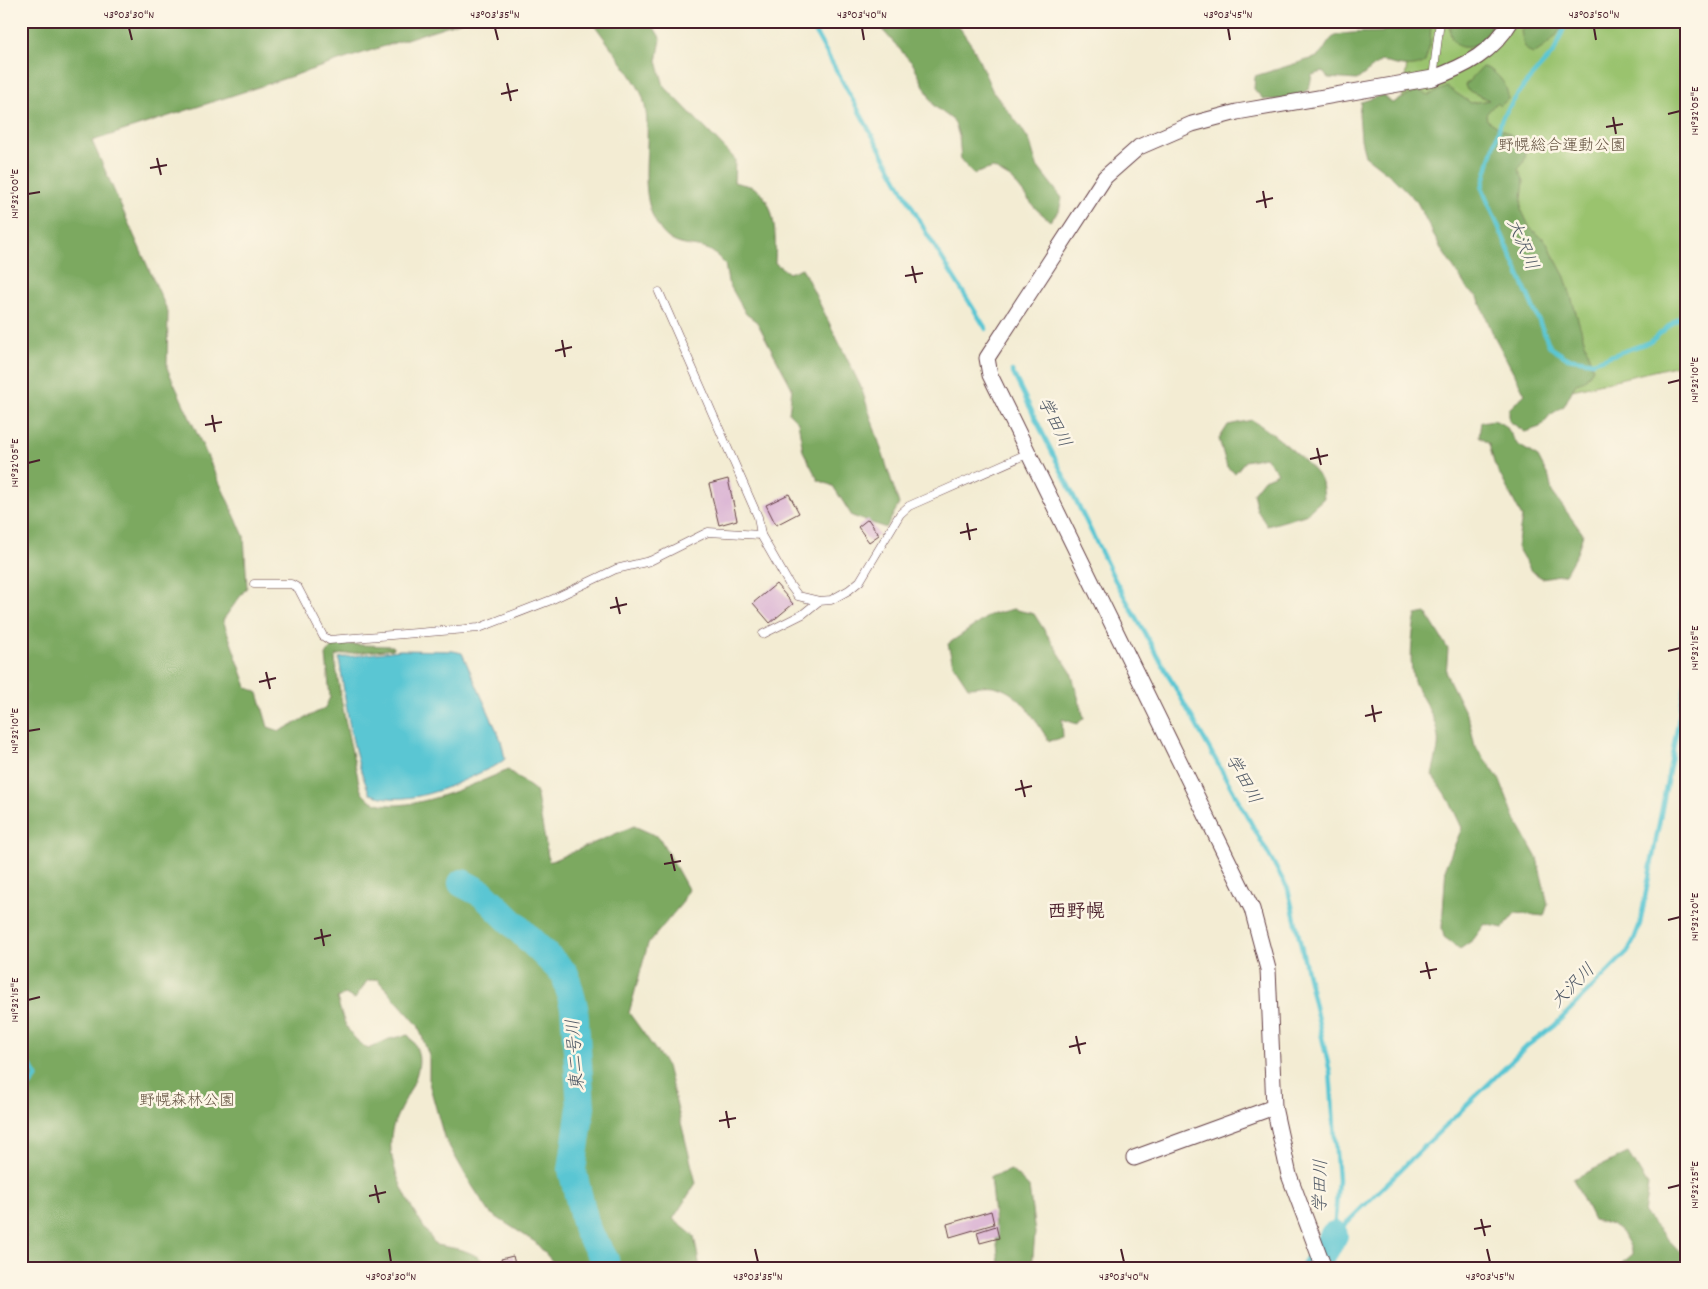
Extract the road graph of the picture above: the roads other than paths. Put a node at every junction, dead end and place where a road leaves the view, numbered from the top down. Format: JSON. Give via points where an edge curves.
{"nodes":[{"id":1,"x":1440,"y":21,"type":"edge"},
{"id":2,"x":1511,"y":21,"type":"edge"},
{"id":3,"x":1433,"y":78,"type":"junction"},
{"id":4,"x":659,"y":292,"type":"dead end"},
{"id":5,"x":1029,"y":453,"type":"junction"},
{"id":6,"x":761,"y":535,"type":"junction"},
{"id":7,"x":254,"y":584,"type":"dead end"},
{"id":8,"x":819,"y":601,"type":"junction"},
{"id":9,"x":763,"y":634,"type":"dead end"},
{"id":10,"x":1274,"y":1107,"type":"junction"},
{"id":11,"x":1134,"y":1158,"type":"dead end"},
{"id":12,"x":1324,"y":1268,"type":"edge"}],
"edges":[{"from":1,"to":3,"type":"lane"},
{"from":2,"to":3,"type":"street","via":[[1501,38],[1483,54],[1460,69]]},
{"from":3,"to":5,"type":"street","via":[[1237,112],[1192,124],[1139,148],[1105,177],[987,358],[990,375]]},
{"from":4,"to":6,"type":"lane","via":[[758,516]]},
{"from":5,"to":8,"type":"lane","via":[[909,506],[900,514],[860,581],[831,600]]},
{"from":5,"to":10,"type":"street","via":[[1252,909],[1268,969]]},
{"from":6,"to":7,"type":"lane","via":[[708,532],[650,561],[616,569],[551,600],[468,630],[390,633],[329,640],[323,636],[298,588],[291,584]]},
{"from":6,"to":8,"type":"lane","via":[[798,596]]},
{"from":8,"to":9,"type":"lane","via":[[803,614]]},
{"from":10,"to":11,"type":"street"},
{"from":10,"to":12,"type":"street","via":[[1289,1175]]}]}
